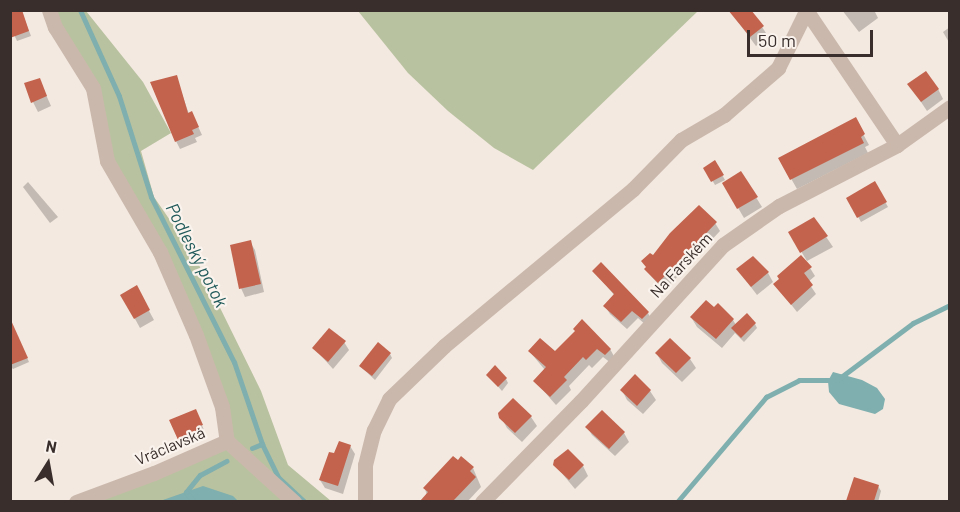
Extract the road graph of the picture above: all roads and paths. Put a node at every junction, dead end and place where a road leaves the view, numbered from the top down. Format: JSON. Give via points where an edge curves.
{"nodes":[{"id":1,"x":49,"y":10,"type":"edge"},
{"id":2,"x":806,"y":11,"type":"edge"},
{"id":3,"x":950,"y":107,"type":"edge"},
{"id":4,"x":897,"y":145,"type":"junction"},
{"id":5,"x":227,"y":441,"type":"junction"},
{"id":6,"x":76,"y":501,"type":"edge"},
{"id":7,"x":294,"y":501,"type":"edge"},
{"id":8,"x":365,"y":501,"type":"edge"},
{"id":9,"x":482,"y":501,"type":"edge"}],
"edges":[{"from":1,"to":5,"type":"street","via":[[55,27],[93,88],[107,161],[160,252],[196,334],[222,407]]},
{"from":2,"to":4,"type":"street"},
{"from":2,"to":8,"type":"street","via":[[778,68],[724,115],[681,140],[633,189],[444,346],[388,399],[374,430],[365,465]]},
{"from":3,"to":4,"type":"street","name":"Na Farském"},
{"from":4,"to":9,"type":"street","name":"Na Farském","via":[[779,206],[723,245]]},
{"from":5,"to":6,"type":"street","name":"Vráclavská"},
{"from":5,"to":7,"type":"street","name":"Vráclavská"}]}
